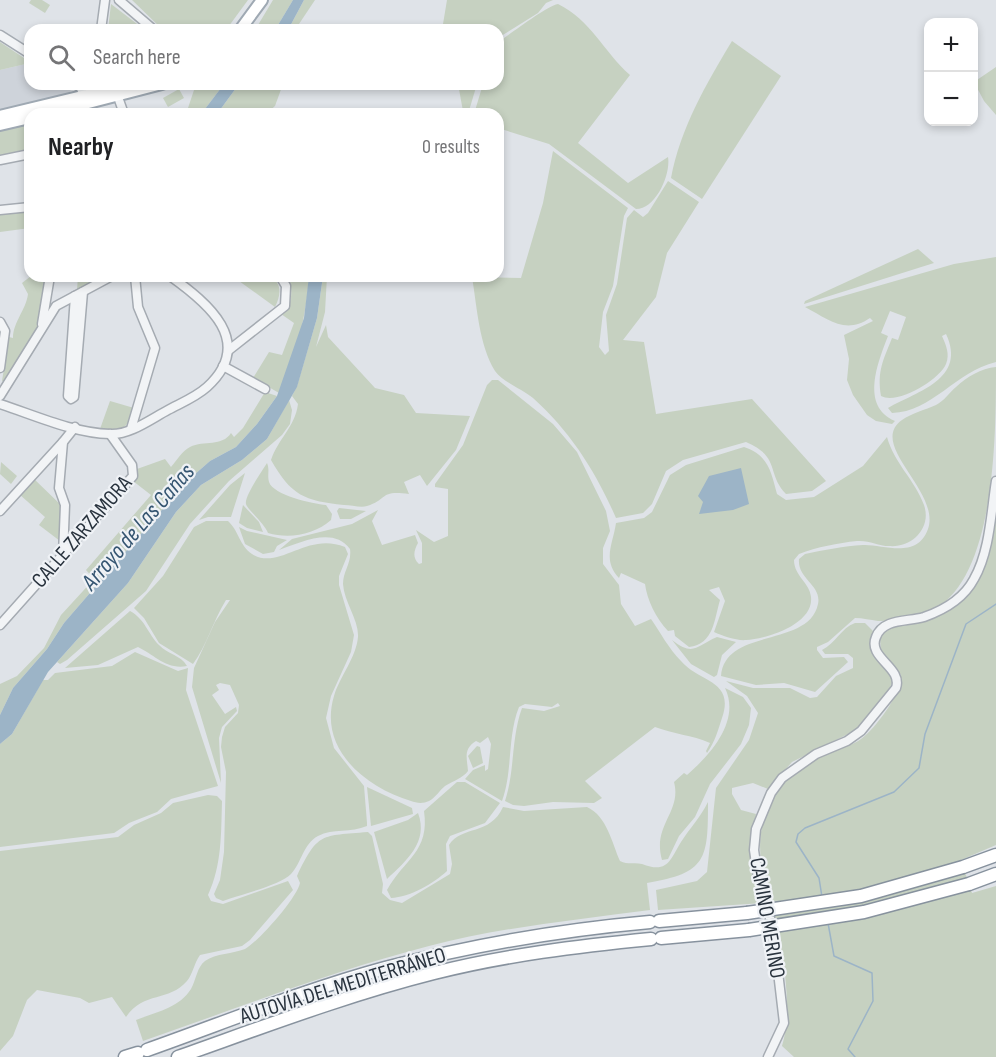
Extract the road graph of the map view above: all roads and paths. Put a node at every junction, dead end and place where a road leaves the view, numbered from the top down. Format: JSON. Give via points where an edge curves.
{"nodes":[{"id":1,"x":105,"y":0,"type":"edge"},
{"id":2,"x":119,"y":0,"type":"edge"},
{"id":3,"x":262,"y":0,"type":"edge"},
{"id":4,"x":102,"y":24,"type":"edge"},
{"id":5,"x":147,"y":24,"type":"edge"},
{"id":6,"x":244,"y":24,"type":"edge"},
{"id":7,"x":0,"y":35,"type":"edge"},
{"id":8,"x":24,"y":50,"type":"edge"},
{"id":9,"x":82,"y":90,"type":"edge"},
{"id":10,"x":97,"y":90,"type":"edge"},
{"id":11,"x":131,"y":90,"type":"edge"},
{"id":12,"x":142,"y":90,"type":"edge"},
{"id":13,"x":83,"y":95,"type":"junction"},
{"id":14,"x":118,"y":97,"type":"junction"},
{"id":15,"x":32,"y":108,"type":"edge"},
{"id":16,"x":78,"y":108,"type":"edge"},
{"id":17,"x":122,"y":108,"type":"edge"},
{"id":18,"x":24,"y":110,"type":"edge"},
{"id":19,"x":0,"y":116,"type":"edge"},
{"id":20,"x":24,"y":119,"type":"edge"},
{"id":21,"x":0,"y":125,"type":"edge"},
{"id":22,"x":24,"y":155,"type":"edge"},
{"id":23,"x":0,"y":160,"type":"edge"},
{"id":24,"x":24,"y":208,"type":"edge"},
{"id":25,"x":0,"y":210,"type":"edge"},
{"id":26,"x":49,"y":282,"type":"edge"},
{"id":27,"x":101,"y":282,"type":"edge"},
{"id":28,"x":136,"y":282,"type":"edge"},
{"id":29,"x":177,"y":282,"type":"edge"},
{"id":30,"x":284,"y":282,"type":"edge"},
{"id":31,"x":79,"y":294,"type":"junction"},
{"id":32,"x":46,"y":302,"type":"junction"},
{"id":33,"x":56,"y":306,"type":"junction"},
{"id":34,"x":0,"y":322,"type":"edge"},
{"id":35,"x":42,"y":327,"type":"junction"},
{"id":36,"x":229,"y":350,"type":"junction"},
{"id":37,"x":223,"y":366,"type":"junction"},
{"id":38,"x":0,"y":368,"type":"edge"},
{"id":39,"x":265,"y":389,"type":"dead end"},
{"id":40,"x":0,"y":396,"type":"edge"},
{"id":41,"x":0,"y":404,"type":"edge"},
{"id":42,"x":75,"y":427,"type":"junction"},
{"id":43,"x":131,"y":429,"type":"junction"},
{"id":44,"x":110,"y":434,"type":"junction"},
{"id":45,"x":63,"y":442,"type":"junction"},
{"id":46,"x":996,"y":481,"type":"edge"},
{"id":47,"x":0,"y":510,"type":"edge"},
{"id":48,"x":63,"y":555,"type":"junction"},
{"id":49,"x":0,"y":625,"type":"edge"},
{"id":50,"x":996,"y":855,"type":"edge"},
{"id":51,"x":996,"y":874,"type":"edge"},
{"id":52,"x":125,"y":1057,"type":"edge"},
{"id":53,"x":178,"y":1057,"type":"edge"},
{"id":54,"x":768,"y":1057,"type":"edge"}],
"edges":[{"from":1,"to":4,"type":"street"},
{"from":2,"to":5,"type":"street"},
{"from":3,"to":6,"type":"main road"},
{"from":7,"to":8,"type":"street"},
{"from":9,"to":13,"type":"street"},
{"from":10,"to":13,"type":"main road"},
{"from":11,"to":14,"type":"main road"},
{"from":12,"to":14,"type":"main road"},
{"from":13,"to":15,"type":"main road"},
{"from":14,"to":16,"type":"main road"},
{"from":14,"to":17,"type":"street"},
{"from":18,"to":19,"type":"main road"},
{"from":20,"to":21,"type":"main road"},
{"from":22,"to":23,"type":"street"},
{"from":24,"to":25,"type":"street"},
{"from":26,"to":32,"type":"street"},
{"from":27,"to":31,"type":"street"},
{"from":28,"to":43,"type":"street","via":[[138,307],[154,348]]},
{"from":29,"to":36,"type":"street","via":[[211,309],[221,323]]},
{"from":30,"to":36,"type":"street","via":[[285,306]]},
{"from":31,"to":31,"type":"street","via":[[68,396],[71,399],[74,397]]},
{"from":31,"to":33,"type":"street"},
{"from":32,"to":33,"type":"street","via":[[48,307]]},
{"from":32,"to":35,"type":"street"},
{"from":33,"to":35,"type":"street"},
{"from":34,"to":38,"type":"street","via":[[5,331]]},
{"from":35,"to":40,"type":"street"},
{"from":36,"to":37,"type":"street"},
{"from":37,"to":39,"type":"street"},
{"from":37,"to":43,"type":"street","via":[[199,393]]},
{"from":41,"to":42,"type":"street"},
{"from":42,"to":44,"type":"street"},
{"from":42,"to":45,"type":"street"},
{"from":43,"to":44,"type":"street"},
{"from":44,"to":48,"type":"street","name":"CALLE ZARZAMORA","via":[[134,474]]},
{"from":45,"to":47,"type":"street"},
{"from":45,"to":48,"type":"street","via":[[59,488],[65,506]]},
{"from":46,"to":54,"type":"street","name":"CAMINO MERINO","via":[[987,543],[975,578],[948,606],[922,618],[882,628],[875,646],[896,673],[896,688],[861,731],[816,754],[782,778],[756,829],[756,868],[774,938],[784,1023]]},
{"from":48,"to":49,"type":"street","name":"CALLE ZARZAMORA"},
{"from":50,"to":52,"type":"highway","name":"AUTOVÍA DEL MEDITERRÁNEO","bridge":true,"via":[[861,896],[747,913],[523,937],[414,960],[318,989]]},
{"from":51,"to":53,"type":"highway","name":"AUTOVÍA DEL MEDITERRÁNEO","bridge":true,"via":[[864,912],[749,930],[537,952],[436,972],[320,1006]]}]}
